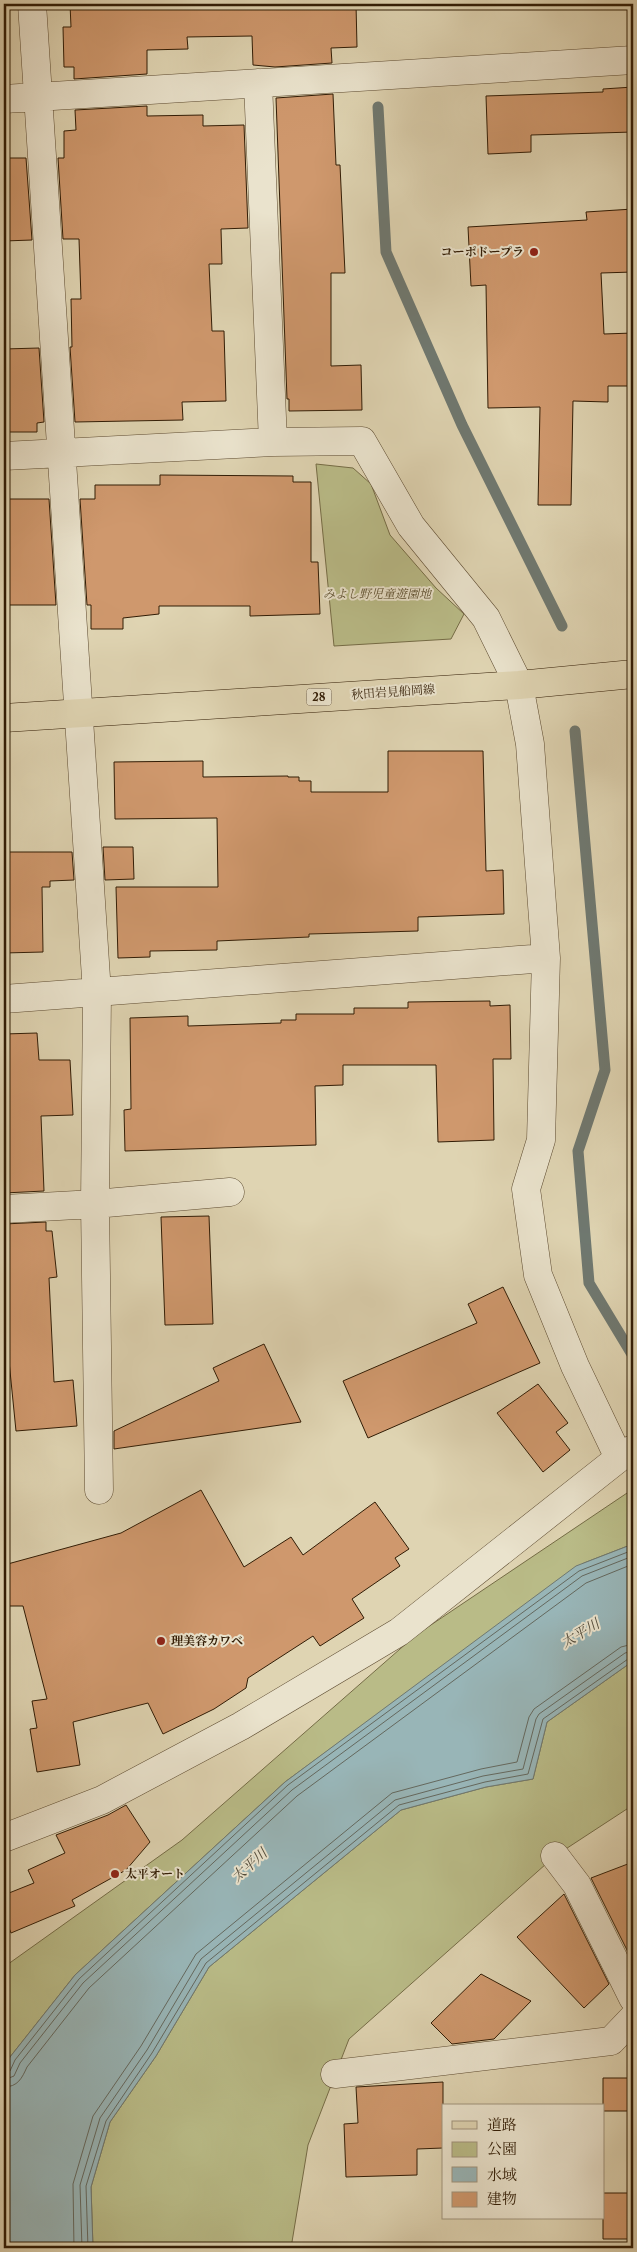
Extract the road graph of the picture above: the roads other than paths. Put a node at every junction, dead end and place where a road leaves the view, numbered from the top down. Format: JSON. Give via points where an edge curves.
{"nodes":[{"id":1,"x":32,"y":4,"type":"edge"},
{"id":2,"x":633,"y":60,"type":"edge"},
{"id":3,"x":258,"y":83,"type":"junction"},
{"id":4,"x":38,"y":97,"type":"junction"},
{"id":5,"x":4,"y":99,"type":"edge"},
{"id":6,"x":273,"y":442,"type":"junction"},
{"id":7,"x":61,"y":453,"type":"junction"},
{"id":8,"x":4,"y":456,"type":"edge"},
{"id":9,"x":633,"y":674,"type":"edge"},
{"id":10,"x":519,"y":685,"type":"junction"},
{"id":11,"x":77,"y":713,"type":"junction"},
{"id":12,"x":4,"y":718,"type":"edge"},
{"id":13,"x":546,"y":958,"type":"junction"},
{"id":14,"x":97,"y":993,"type":"junction"},
{"id":15,"x":4,"y":999,"type":"edge"},
{"id":16,"x":230,"y":1192,"type":"dead end"},
{"id":17,"x":95,"y":1204,"type":"junction"},
{"id":18,"x":4,"y":1209,"type":"edge"},
{"id":19,"x":626,"y":1453,"type":"edge"},
{"id":20,"x":99,"y":1490,"type":"dead end"},
{"id":21,"x":4,"y":1838,"type":"edge"},
{"id":22,"x":555,"y":1856,"type":"dead end"},
{"id":23,"x":633,"y":1998,"type":"edge"},
{"id":24,"x":633,"y":2018,"type":"edge"},
{"id":25,"x":335,"y":2074,"type":"dead end"}],
"edges":[{"from":1,"to":4,"type":"street"},
{"from":2,"to":3,"type":"street"},
{"from":3,"to":4,"type":"street"},
{"from":3,"to":6,"type":"street"},
{"from":4,"to":5,"type":"street"},
{"from":4,"to":7,"type":"street"},
{"from":6,"to":7,"type":"street"},
{"from":6,"to":10,"type":"street","via":[[362,441],[411,526],[486,618]]},
{"from":7,"to":8,"type":"street"},
{"from":7,"to":11,"type":"street"},
{"from":9,"to":10,"type":"main road","name":"秋田岩見船岡線","number":"28"},
{"from":10,"to":11,"type":"main road","name":"秋田岩見船岡線","number":"28"},
{"from":10,"to":13,"type":"street","via":[[530,744]]},
{"from":11,"to":12,"type":"main road","name":"秋田岩見船岡線","number":"28"},
{"from":11,"to":14,"type":"street"},
{"from":13,"to":14,"type":"street"},
{"from":13,"to":19,"type":"street","via":[[541,1140],[526,1189],[538,1275],[575,1366]]},
{"from":14,"to":15,"type":"street"},
{"from":14,"to":17,"type":"street"},
{"from":16,"to":17,"type":"street"},
{"from":17,"to":18,"type":"street"},
{"from":17,"to":20,"type":"street"},
{"from":19,"to":21,"type":"street","via":[[399,1632],[241,1726],[102,1800]]},
{"from":22,"to":23,"type":"street","via":[[577,1885]]},
{"from":24,"to":25,"type":"street","via":[[611,2040]]}]}
